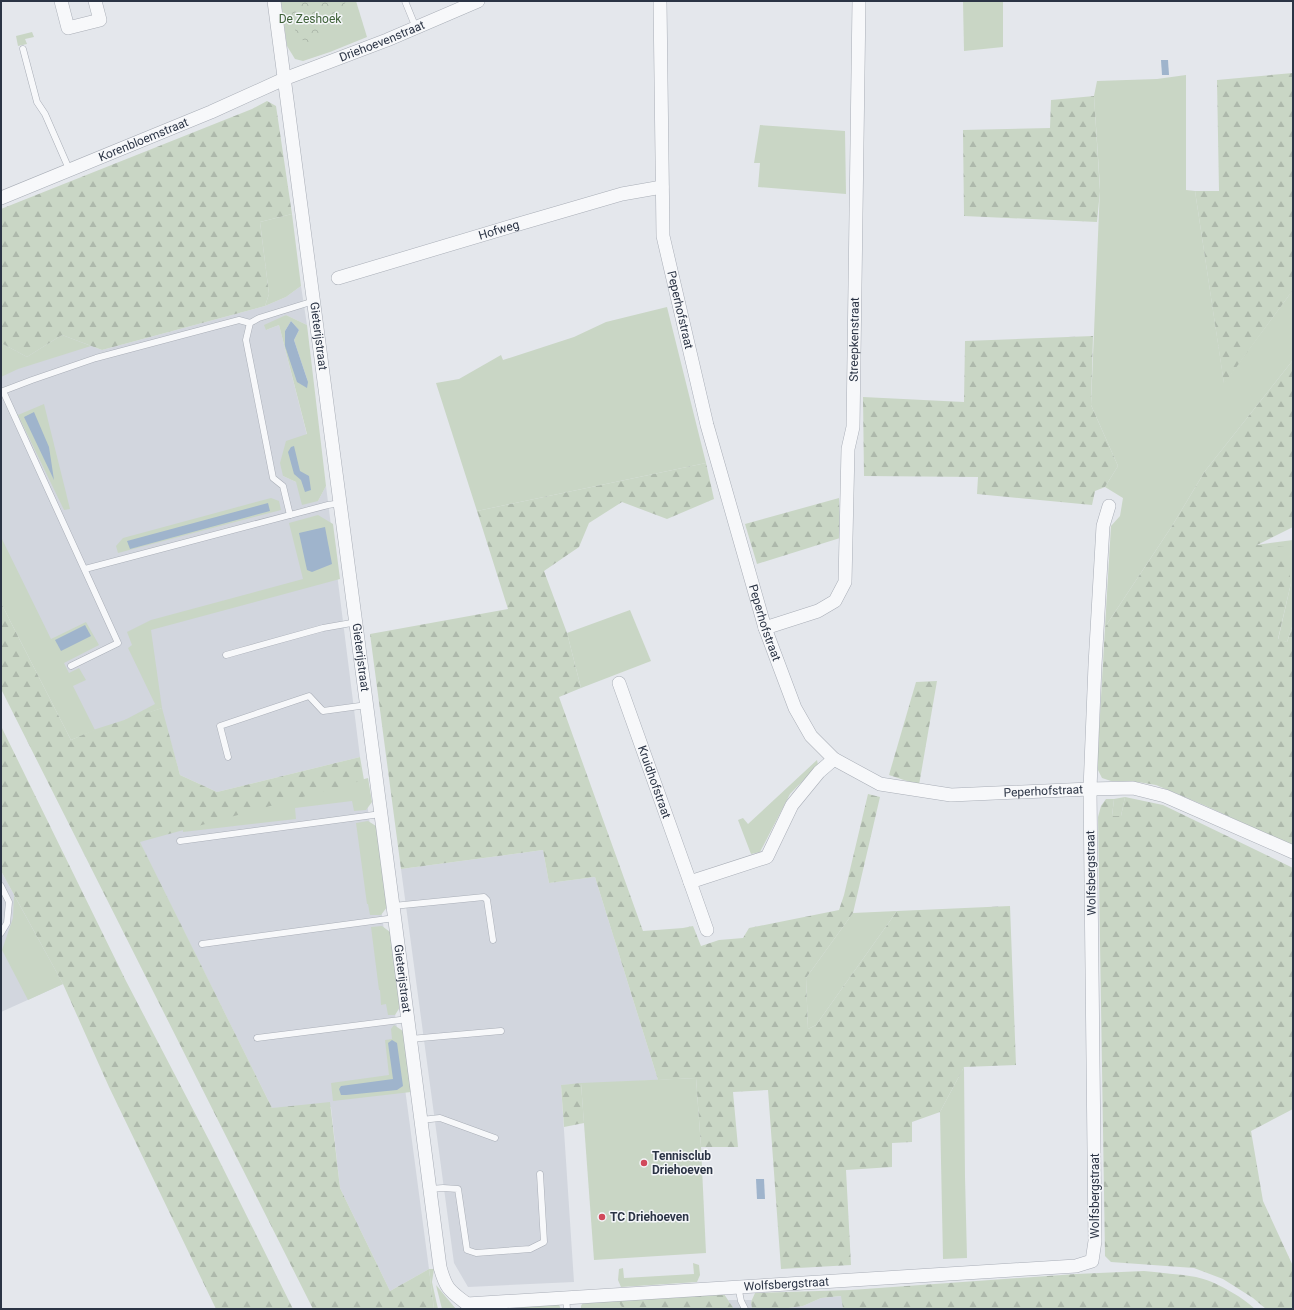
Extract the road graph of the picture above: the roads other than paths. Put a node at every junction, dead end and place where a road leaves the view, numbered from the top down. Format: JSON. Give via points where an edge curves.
{"nodes":[{"id":1,"x":61,"y":1,"type":"edge"},
{"id":2,"x":95,"y":1,"type":"edge"},
{"id":3,"x":274,"y":1,"type":"edge"},
{"id":4,"x":405,"y":1,"type":"edge"},
{"id":5,"x":478,"y":1,"type":"edge"},
{"id":6,"x":660,"y":1,"type":"edge"},
{"id":7,"x":859,"y":1,"type":"edge"},
{"id":8,"x":416,"y":28,"type":"junction"},
{"id":9,"x":23,"y":49,"type":"dead end"},
{"id":10,"x":284,"y":79,"type":"junction"},
{"id":11,"x":69,"y":169,"type":"junction"},
{"id":12,"x":662,"y":187,"type":"junction"},
{"id":13,"x":1,"y":198,"type":"edge"},
{"id":14,"x":338,"y":278,"type":"dead end"},
{"id":15,"x":314,"y":301,"type":"junction"},
{"id":16,"x":250,"y":323,"type":"junction"},
{"id":17,"x":341,"y":503,"type":"junction"},
{"id":18,"x":1109,"y":506,"type":"dead end"},
{"id":19,"x":290,"y":515,"type":"junction"},
{"id":20,"x":85,"y":569,"type":"junction"},
{"id":21,"x":357,"y":622,"type":"junction"},
{"id":22,"x":765,"y":628,"type":"junction"},
{"id":23,"x":226,"y":655,"type":"dead end"},
{"id":24,"x":72,"y":666,"type":"dead end"},
{"id":25,"x":619,"y":683,"type":"dead end"},
{"id":26,"x":368,"y":705,"type":"junction"},
{"id":27,"x":228,"y":757,"type":"dead end"},
{"id":28,"x":834,"y":759,"type":"junction"},
{"id":29,"x":1090,"y":789,"type":"junction"},
{"id":30,"x":382,"y":814,"type":"junction"},
{"id":31,"x":180,"y":841,"type":"dead end"},
{"id":32,"x":1293,"y":852,"type":"edge"},
{"id":33,"x":690,"y":882,"type":"junction"},
{"id":34,"x":1,"y":886,"type":"edge"},
{"id":35,"x":394,"y":912,"type":"junction"},
{"id":36,"x":707,"y":930,"type":"dead end"},
{"id":37,"x":1,"y":933,"type":"edge"},
{"id":38,"x":493,"y":940,"type":"dead end"},
{"id":39,"x":202,"y":944,"type":"dead end"},
{"id":40,"x":408,"y":1018,"type":"junction"},
{"id":41,"x":501,"y":1031,"type":"dead end"},
{"id":42,"x":257,"y":1038,"type":"dead end"},
{"id":43,"x":410,"y":1039,"type":"junction"},
{"id":44,"x":421,"y":1120,"type":"junction"},
{"id":45,"x":495,"y":1138,"type":"dead end"},
{"id":46,"x":540,"y":1174,"type":"dead end"},
{"id":47,"x":430,"y":1189,"type":"junction"},
{"id":48,"x":738,"y":1286,"type":"junction"},
{"id":49,"x":566,"y":1303,"type":"edge"},
{"id":50,"x":467,"y":1306,"type":"edge"},
{"id":51,"x":745,"y":1309,"type":"edge"}],
"edges":[{"from":1,"to":2,"type":"street","via":[[68,28],[100,20]]},
{"from":3,"to":10,"type":"street","name":"Gieterijstraat"},
{"from":4,"to":8,"type":"lane"},
{"from":5,"to":8,"type":"street","name":"Driehoevenstraat"},
{"from":6,"to":12,"type":"street","name":"Peperhofstraat"},
{"from":7,"to":22,"type":"street","name":"Streepkenstraat","via":[[853,427],[848,449],[845,582],[835,600],[818,611]]},
{"from":8,"to":10,"type":"street","name":"Driehoevenstraat"},
{"from":9,"to":11,"type":"lane","via":[[37,102],[45,114]]},
{"from":10,"to":11,"type":"street","name":"Korenbloemstraat","via":[[211,112]]},
{"from":10,"to":15,"type":"street","name":"Gieterijstraat"},
{"from":11,"to":13,"type":"street","name":"Korenbloemstraat"},
{"from":12,"to":14,"type":"street","name":"Hofweg","via":[[622,194]]},
{"from":12,"to":22,"type":"street","name":"Peperhofstraat","via":[[663,236],[707,425]]},
{"from":15,"to":16,"type":"lane"},
{"from":15,"to":17,"type":"street","name":"Gieterijstraat"},
{"from":16,"to":19,"type":"lane","via":[[246,340],[272,470],[274,478],[283,486]]},
{"from":16,"to":20,"type":"lane","via":[[239,320],[96,358],[3,391]]},
{"from":17,"to":19,"type":"lane"},
{"from":17,"to":21,"type":"street","name":"Gieterijstraat"},
{"from":18,"to":29,"type":"street","name":"Wolfsbergstraat","via":[[1103,526]]},
{"from":19,"to":20,"type":"lane"},
{"from":20,"to":24,"type":"lane","via":[[118,643]]},
{"from":21,"to":23,"type":"lane","via":[[324,628]]},
{"from":21,"to":26,"type":"street","name":"Gieterijstraat"},
{"from":22,"to":28,"type":"street","name":"Peperhofstraat","via":[[795,708],[811,736]]},
{"from":25,"to":33,"type":"street","name":"Kruidhofstraat"},
{"from":26,"to":27,"type":"lane","via":[[323,711],[309,696],[220,726]]},
{"from":26,"to":30,"type":"street","name":"Gieterijstraat"},
{"from":28,"to":29,"type":"street","name":"Peperhofstraat","via":[[880,784],[951,795]]},
{"from":28,"to":33,"type":"street","via":[[819,772],[792,805],[767,857]]},
{"from":29,"to":32,"type":"street","name":"Peperhofstraat","via":[[1133,788],[1165,796]]},
{"from":29,"to":48,"type":"street","name":"Wolfsbergstraat","via":[[1095,1241],[1092,1261],[1068,1266],[928,1276]]},
{"from":30,"to":31,"type":"lane"},
{"from":30,"to":35,"type":"street","name":"Gieterijstraat"},
{"from":33,"to":36,"type":"street","name":"Kruidhofstraat"},
{"from":34,"to":37,"type":"lane","via":[[10,902],[7,923]]},
{"from":35,"to":38,"type":"lane","via":[[484,897],[487,900]]},
{"from":35,"to":39,"type":"lane"},
{"from":35,"to":40,"type":"street","name":"Gieterijstraat"},
{"from":40,"to":42,"type":"lane"},
{"from":40,"to":43,"type":"street","name":"Gieterijstraat"},
{"from":41,"to":43,"type":"lane"},
{"from":43,"to":44,"type":"street","name":"Gieterijstraat"},
{"from":44,"to":45,"type":"lane","via":[[440,1118]]},
{"from":44,"to":47,"type":"street","name":"Gieterijstraat"},
{"from":46,"to":47,"type":"lane","via":[[544,1242],[530,1249],[476,1253],[467,1250],[458,1189]]},
{"from":47,"to":50,"type":"street","name":"Gieterijstraat","via":[[444,1283]]},
{"from":48,"to":49,"type":"street","name":"Wolfsbergstraat"},
{"from":48,"to":51,"type":"lane"},
{"from":49,"to":50,"type":"street","name":"Wolfsbergstraat"}]}
